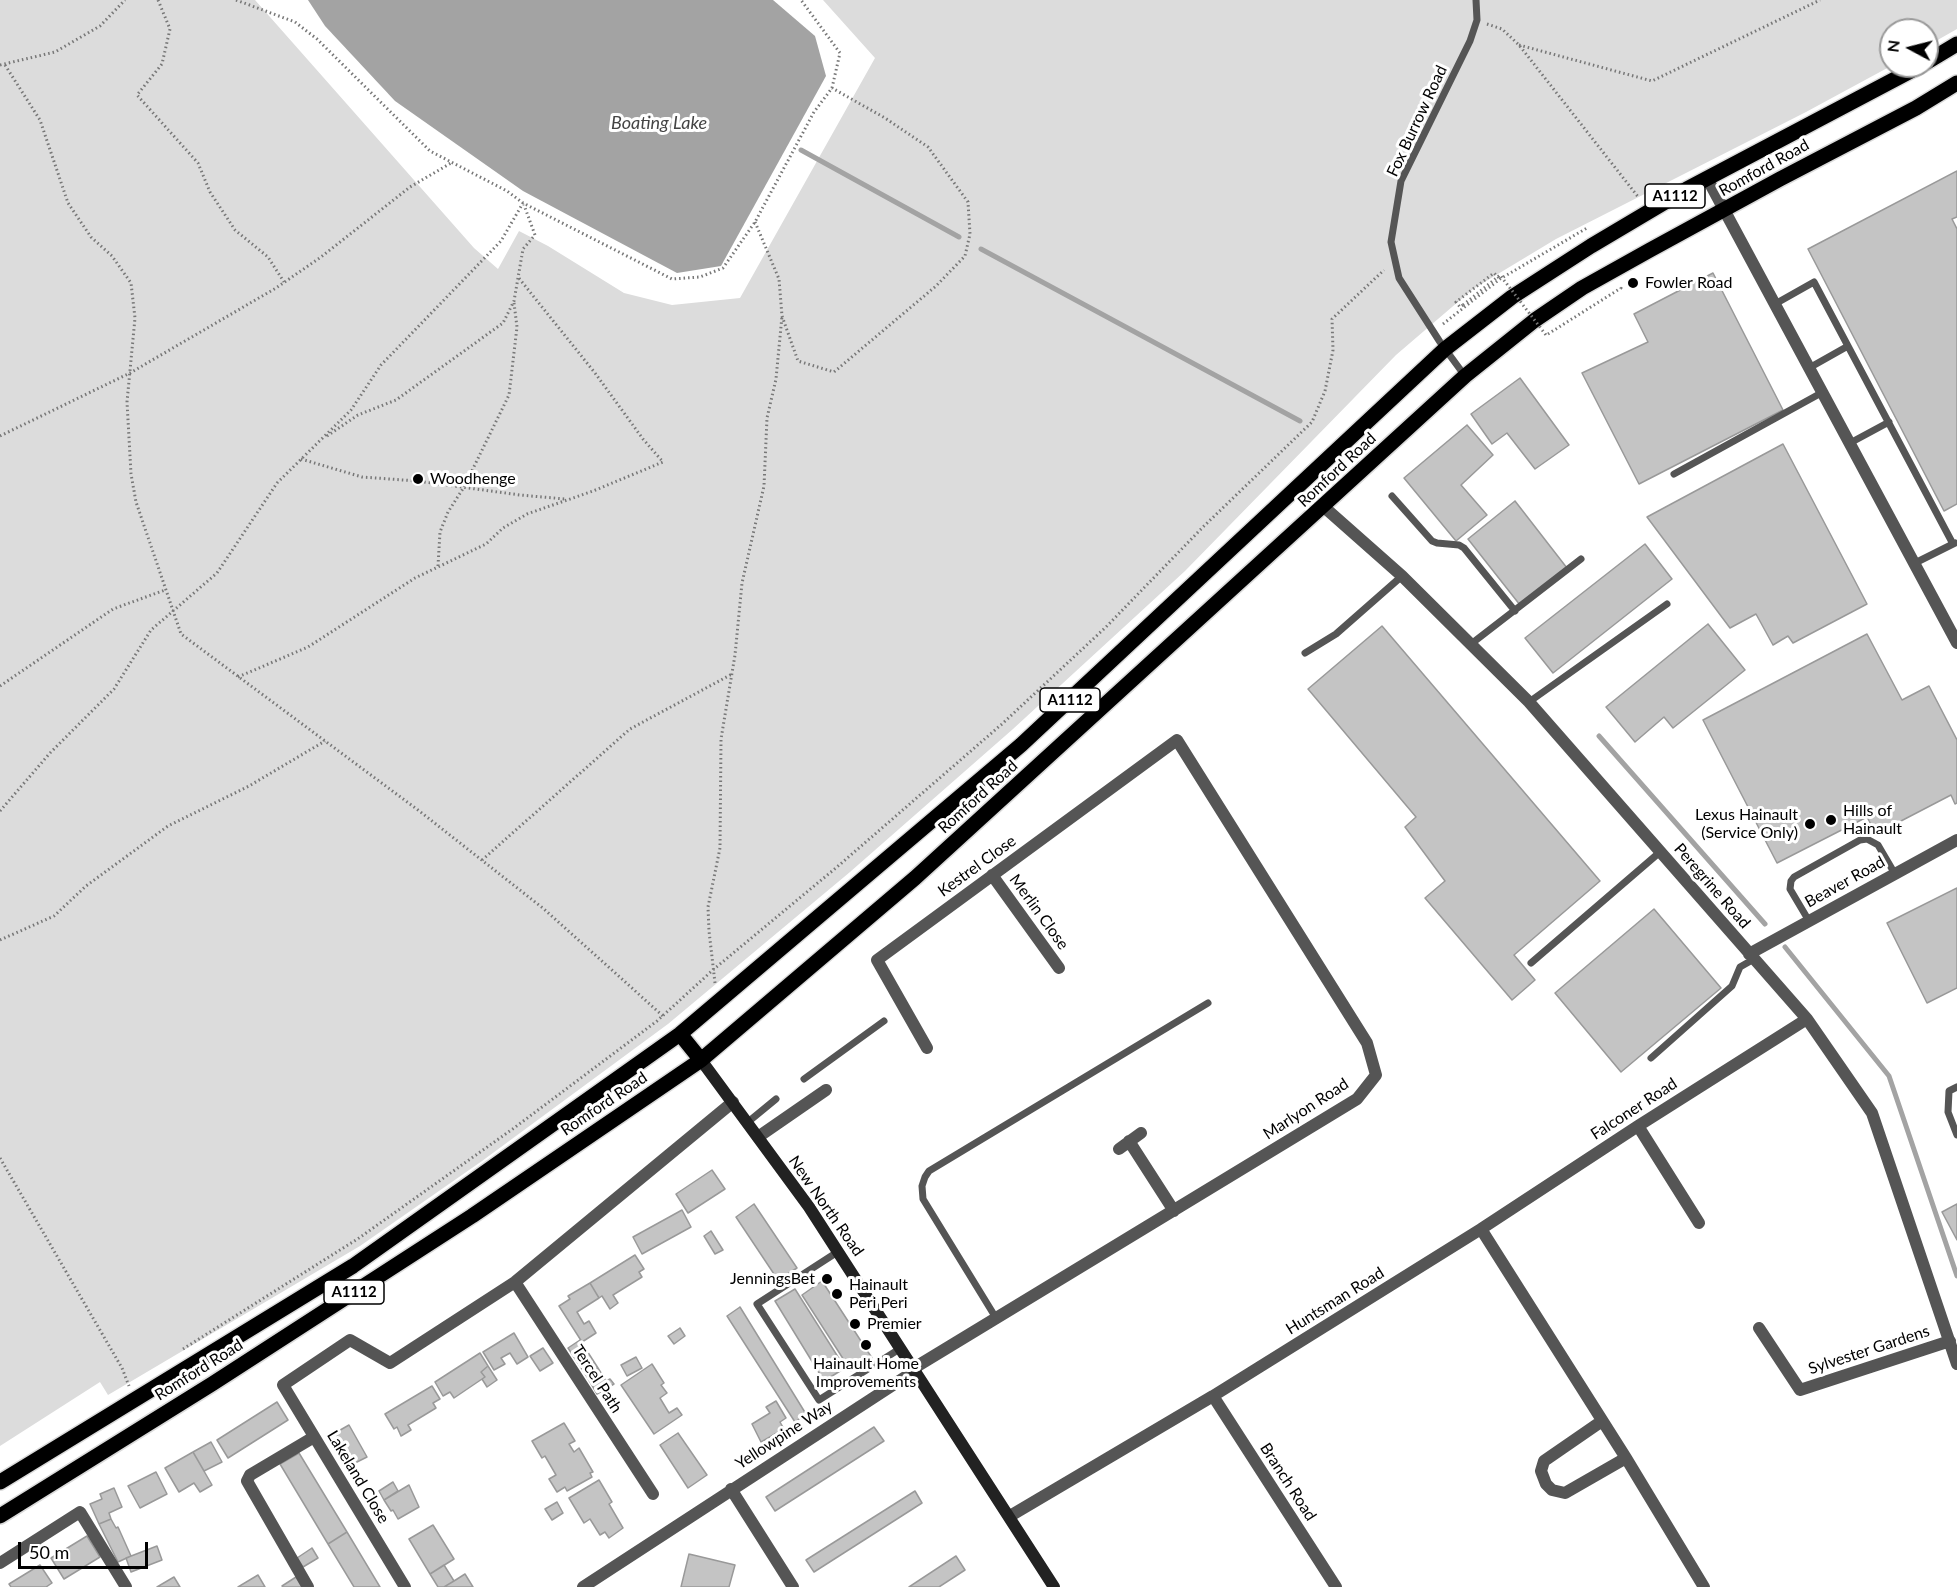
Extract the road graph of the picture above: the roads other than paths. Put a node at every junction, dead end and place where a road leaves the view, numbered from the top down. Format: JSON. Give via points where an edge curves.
{"nodes":[{"id":1,"x":1476,"y":0,"type":"edge"},
{"id":2,"x":1957,"y":44,"type":"edge"},
{"id":3,"x":1939,"y":55,"type":"edge"},
{"id":4,"x":1897,"y":78,"type":"edge"},
{"id":5,"x":1957,"y":83,"type":"edge"},
{"id":6,"x":1707,"y":178,"type":"junction"},
{"id":7,"x":1724,"y":210,"type":"junction"},
{"id":8,"x":1775,"y":304,"type":"junction"},
{"id":9,"x":1848,"y":346,"type":"junction"},
{"id":10,"x":1445,"y":349,"type":"junction"},
{"id":11,"x":1809,"y":368,"type":"junction"},
{"id":12,"x":1465,"y":376,"type":"junction"},
{"id":13,"x":1823,"y":393,"type":"junction"},
{"id":14,"x":1889,"y":422,"type":"junction"},
{"id":15,"x":1850,"y":443,"type":"junction"},
{"id":16,"x":1674,"y":474,"type":"dead end"},
{"id":17,"x":1392,"y":496,"type":"dead end"},
{"id":18,"x":1324,"y":507,"type":"junction"},
{"id":19,"x":1955,"y":543,"type":"edge"},
{"id":20,"x":1581,"y":559,"type":"dead end"},
{"id":21,"x":1915,"y":563,"type":"junction"},
{"id":22,"x":1402,"y":576,"type":"junction"},
{"id":23,"x":1667,"y":604,"type":"dead end"},
{"id":24,"x":1515,"y":611,"type":"junction"},
{"id":25,"x":1957,"y":643,"type":"edge"},
{"id":26,"x":1471,"y":644,"type":"junction"},
{"id":27,"x":1305,"y":653,"type":"dead end"},
{"id":28,"x":1529,"y":702,"type":"junction"},
{"id":29,"x":1177,"y":740,"type":"joint"},
{"id":30,"x":1957,"y":840,"type":"edge"},
{"id":31,"x":1660,"y":852,"type":"junction"},
{"id":32,"x":1895,"y":874,"type":"junction"},
{"id":33,"x":992,"y":875,"type":"junction"},
{"id":34,"x":1809,"y":921,"type":"junction"},
{"id":35,"x":1751,"y":956,"type":"junction"},
{"id":36,"x":1531,"y":963,"type":"dead end"},
{"id":37,"x":1059,"y":968,"type":"dead end"},
{"id":38,"x":1209,"y":1003,"type":"dead end"},
{"id":39,"x":1807,"y":1019,"type":"junction"},
{"id":40,"x":884,"y":1021,"type":"dead end"},
{"id":41,"x":680,"y":1034,"type":"junction"},
{"id":42,"x":927,"y":1048,"type":"dead end"},
{"id":43,"x":1651,"y":1058,"type":"dead end"},
{"id":44,"x":701,"y":1060,"type":"junction"},
{"id":45,"x":804,"y":1079,"type":"dead end"},
{"id":46,"x":1957,"y":1087,"type":"edge"},
{"id":47,"x":826,"y":1090,"type":"dead end"},
{"id":48,"x":776,"y":1099,"type":"dead end"},
{"id":49,"x":733,"y":1102,"type":"junction"},
{"id":50,"x":748,"y":1122,"type":"junction"},
{"id":51,"x":1638,"y":1126,"type":"junction"},
{"id":52,"x":1141,"y":1133,"type":"dead end"},
{"id":53,"x":1957,"y":1136,"type":"edge"},
{"id":54,"x":758,"y":1137,"type":"junction"},
{"id":55,"x":1129,"y":1141,"type":"junction"},
{"id":56,"x":1119,"y":1149,"type":"dead end"},
{"id":57,"x":1174,"y":1211,"type":"junction"},
{"id":58,"x":1699,"y":1222,"type":"dead end"},
{"id":59,"x":1481,"y":1229,"type":"junction"},
{"id":60,"x":839,"y":1251,"type":"junction"},
{"id":61,"x":515,"y":1282,"type":"junction"},
{"id":62,"x":996,"y":1318,"type":"junction"},
{"id":63,"x":1759,"y":1328,"type":"dead end"},
{"id":64,"x":1950,"y":1341,"type":"junction"},
{"id":65,"x":902,"y":1348,"type":"junction"},
{"id":66,"x":1957,"y":1364,"type":"edge"},
{"id":67,"x":915,"y":1369,"type":"junction"},
{"id":68,"x":1213,"y":1396,"type":"junction"},
{"id":69,"x":1602,"y":1422,"type":"junction"},
{"id":70,"x":314,"y":1437,"type":"junction"},
{"id":71,"x":1626,"y":1458,"type":"junction"},
{"id":72,"x":0,"y":1482,"type":"edge"},
{"id":73,"x":731,"y":1489,"type":"junction"},
{"id":74,"x":652,"y":1494,"type":"dead end"},
{"id":75,"x":0,"y":1516,"type":"edge"},
{"id":76,"x":1010,"y":1516,"type":"junction"},
{"id":77,"x":0,"y":1563,"type":"edge"},
{"id":78,"x":126,"y":1587,"type":"edge"},
{"id":79,"x":308,"y":1587,"type":"edge"},
{"id":80,"x":405,"y":1587,"type":"edge"},
{"id":81,"x":583,"y":1587,"type":"edge"},
{"id":82,"x":793,"y":1587,"type":"edge"},
{"id":83,"x":1054,"y":1587,"type":"edge"},
{"id":84,"x":1336,"y":1587,"type":"edge"},
{"id":85,"x":1704,"y":1587,"type":"edge"}],
"edges":[{"from":1,"to":10,"type":"lane","name":"Fox Burrow Road","via":[[1477,20],[1470,41],[1401,181],[1391,242],[1399,278]]},
{"from":2,"to":3,"type":"main road"},
{"from":4,"to":6,"type":"main road","name":"Romford Road","number":"A1112"},
{"from":5,"to":7,"type":"main road","name":"Romford Road","number":"A1112"},
{"from":6,"to":7,"type":"street"},
{"from":6,"to":10,"type":"main road","name":"Romford Road","number":"A1112","via":[[1554,269]]},
{"from":7,"to":8,"type":"street"},
{"from":7,"to":12,"type":"main road","name":"Romford Road","number":"A1112","via":[[1582,288]]},
{"from":8,"to":9,"type":"lane","via":[[1814,282]]},
{"from":8,"to":11,"type":"street"},
{"from":9,"to":11,"type":"lane"},
{"from":9,"to":14,"type":"lane"},
{"from":10,"to":12,"type":"lane","name":"Fox Burrow Road"},
{"from":10,"to":41,"type":"main road","name":"Romford Road","number":"A1112","via":[[1021,745]]},
{"from":11,"to":13,"type":"street"},
{"from":12,"to":18,"type":"main road","name":"Romford Road","number":"A1112"},
{"from":13,"to":15,"type":"street"},
{"from":13,"to":16,"type":"lane"},
{"from":14,"to":15,"type":"lane"},
{"from":14,"to":19,"type":"lane"},
{"from":15,"to":21,"type":"street"},
{"from":17,"to":24,"type":"lane","via":[[1432,541],[1464,548]]},
{"from":18,"to":22,"type":"street","name":"Peregrine Road"},
{"from":18,"to":44,"type":"main road","name":"Romford Road","number":"A1112","via":[[915,878]]},
{"from":19,"to":21,"type":"lane"},
{"from":20,"to":24,"type":"lane"},
{"from":21,"to":25,"type":"street"},
{"from":22,"to":26,"type":"street","name":"Peregrine Road"},
{"from":22,"to":27,"type":"lane","via":[[1336,634]]},
{"from":23,"to":28,"type":"lane"},
{"from":24,"to":26,"type":"lane"},
{"from":26,"to":28,"type":"street","name":"Peregrine Road"},
{"from":28,"to":31,"type":"street","name":"Peregrine Road"},
{"from":29,"to":33,"type":"street","name":"Kestrel Close"},
{"from":29,"to":57,"type":"street","name":"Marlyon Road","via":[[1367,1043],[1376,1075],[1357,1099]]},
{"from":30,"to":32,"type":"street","name":"Beaver Road"},
{"from":31,"to":35,"type":"street","name":"Peregrine Road"},
{"from":31,"to":36,"type":"lane"},
{"from":32,"to":34,"type":"street","name":"Beaver Road"},
{"from":32,"to":34,"type":"lane","via":[[1878,844],[1860,840],[1791,881],[1791,889]]},
{"from":33,"to":37,"type":"street","name":"Merlin Close"},
{"from":33,"to":42,"type":"street","name":"Kestrel Close","via":[[877,960]]},
{"from":34,"to":35,"type":"street","name":"Beaver Road"},
{"from":35,"to":39,"type":"street","name":"Peregrine Road"},
{"from":35,"to":43,"type":"lane","via":[[1740,967],[1732,986]]},
{"from":38,"to":62,"type":"lane","via":[[929,1171],[922,1186],[923,1199]]},
{"from":39,"to":51,"type":"street","name":"Falconer Road"},
{"from":39,"to":64,"type":"street","name":"Peregrine Road","via":[[1872,1113]]},
{"from":40,"to":45,"type":"lane"},
{"from":41,"to":44,"type":"main road"},
{"from":41,"to":72,"type":"main road","name":"Romford Road","number":"A1112","via":[[353,1266]]},
{"from":44,"to":49,"type":"street","name":"New North Road"},
{"from":44,"to":75,"type":"main road","name":"Romford Road","number":"A1112","via":[[472,1216]]},
{"from":46,"to":53,"type":"lane","via":[[1949,1091],[1948,1112]]},
{"from":47,"to":54,"type":"street"},
{"from":48,"to":50,"type":"lane"},
{"from":49,"to":50,"type":"street","name":"New North Road"},
{"from":49,"to":61,"type":"street"},
{"from":50,"to":54,"type":"street","name":"New North Road"},
{"from":51,"to":58,"type":"street"},
{"from":51,"to":59,"type":"street","name":"Falconer Road"},
{"from":52,"to":55,"type":"street"},
{"from":54,"to":60,"type":"street","name":"New North Road"},
{"from":55,"to":56,"type":"street"},
{"from":55,"to":57,"type":"street"},
{"from":57,"to":62,"type":"street","name":"Marlyon Road"},
{"from":59,"to":68,"type":"street","name":"Huntsman Road"},
{"from":59,"to":69,"type":"street"},
{"from":60,"to":65,"type":"street","name":"New North Road"},
{"from":60,"to":65,"type":"lane","via":[[757,1304],[819,1400]]},
{"from":61,"to":70,"type":"street","name":"Lakeland Close","via":[[390,1364],[350,1340],[282,1385]]},
{"from":61,"to":74,"type":"street","name":"Tercel Path"},
{"from":62,"to":67,"type":"street","name":"Marlyon Road"},
{"from":63,"to":64,"type":"street","name":"Sylvester Gardens","via":[[1800,1390]]},
{"from":64,"to":66,"type":"street","name":"Peregrine Road"},
{"from":65,"to":67,"type":"street","name":"New North Road"},
{"from":67,"to":73,"type":"street","name":"Yellowpine Way"},
{"from":67,"to":76,"type":"street","name":"New North Road"},
{"from":68,"to":76,"type":"street","name":"Huntsman Road"},
{"from":68,"to":84,"type":"street","name":"Branch Road"},
{"from":69,"to":71,"type":"street"},
{"from":69,"to":71,"type":"street","via":[[1544,1461],[1541,1471],[1546,1485],[1565,1493]]},
{"from":70,"to":79,"type":"street","via":[[250,1475],[247,1481]]},
{"from":70,"to":80,"type":"street","name":"Lakeland Close"},
{"from":71,"to":85,"type":"street"},
{"from":73,"to":81,"type":"street","name":"Yellowpine Way"},
{"from":73,"to":82,"type":"street","name":"Yellowpine Way"},
{"from":76,"to":83,"type":"street","name":"New North Road"},
{"from":77,"to":78,"type":"street","via":[[80,1512]]}]}
